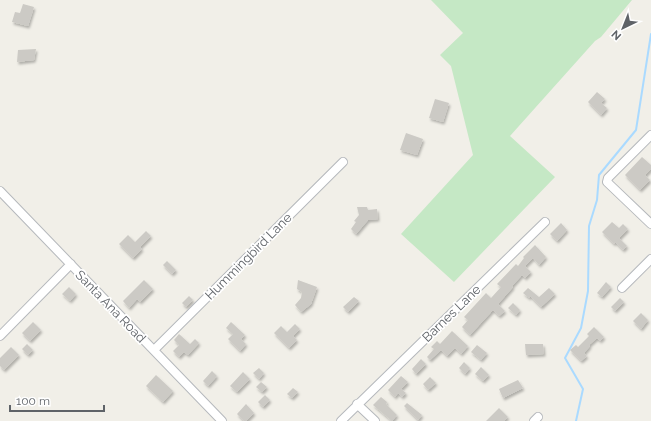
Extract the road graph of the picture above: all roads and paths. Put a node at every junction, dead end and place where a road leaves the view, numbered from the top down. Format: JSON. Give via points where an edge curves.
{"nodes":[{"id":1,"x":651,"y":135,"type":"edge"},
{"id":2,"x":343,"y":162,"type":"dead end"},
{"id":3,"x":0,"y":191,"type":"edge"},
{"id":4,"x":545,"y":222,"type":"dead end"},
{"id":5,"x":651,"y":224,"type":"edge"},
{"id":6,"x":651,"y":259,"type":"edge"},
{"id":7,"x":71,"y":264,"type":"junction"},
{"id":8,"x":622,"y":288,"type":"dead end"},
{"id":9,"x":0,"y":336,"type":"edge"},
{"id":10,"x":154,"y":350,"type":"junction"},
{"id":11,"x":357,"y":404,"type":"junction"},
{"id":12,"x":222,"y":421,"type":"edge"},
{"id":13,"x":341,"y":421,"type":"edge"},
{"id":14,"x":375,"y":421,"type":"edge"}],
"edges":[{"from":1,"to":5,"type":"street","via":[[608,178],[607,182]]},
{"from":2,"to":10,"type":"street","name":"Hummingbird Lane"},
{"from":3,"to":7,"type":"street","name":"Santa Ana Road"},
{"from":4,"to":11,"type":"street","name":"Barnes Lane"},
{"from":6,"to":8,"type":"street"},
{"from":7,"to":9,"type":"street"},
{"from":7,"to":10,"type":"street","name":"Santa Ana Road"},
{"from":10,"to":12,"type":"street","name":"Santa Ana Road"},
{"from":11,"to":13,"type":"street","name":"Barnes Lane"},
{"from":11,"to":14,"type":"street"}]}
